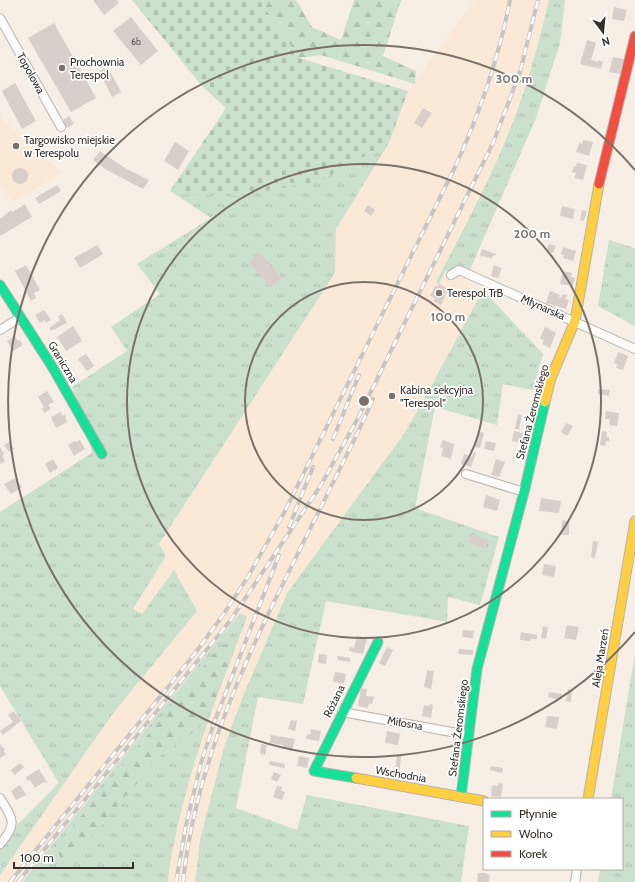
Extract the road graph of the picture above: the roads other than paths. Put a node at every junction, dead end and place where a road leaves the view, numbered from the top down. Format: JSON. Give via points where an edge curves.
{"nodes":[{"id":1,"x":0,"y":18,"type":"edge"},
{"id":2,"x":635,"y":36,"type":"edge"},
{"id":3,"x":61,"y":127,"type":"dead end"},
{"id":4,"x":452,"y":275,"type":"dead end"},
{"id":5,"x":0,"y":285,"type":"edge"},
{"id":6,"x":21,"y":317,"type":"junction"},
{"id":7,"x":575,"y":321,"type":"junction"},
{"id":8,"x":0,"y":330,"type":"edge"},
{"id":9,"x":635,"y":349,"type":"edge"},
{"id":10,"x":102,"y":454,"type":"dead end"},
{"id":11,"x":466,"y":474,"type":"dead end"},
{"id":12,"x":524,"y":492,"type":"junction"},
{"id":13,"x":635,"y":521,"type":"edge"},
{"id":14,"x":378,"y":642,"type":"dead end"},
{"id":15,"x":342,"y":712,"type":"junction"},
{"id":16,"x":468,"y":735,"type":"junction"},
{"id":17,"x":314,"y":771,"type":"joint"},
{"id":18,"x":461,"y":796,"type":"junction"},
{"id":19,"x":0,"y":798,"type":"edge"},
{"id":20,"x":588,"y":798,"type":"edge"},
{"id":21,"x":483,"y":801,"type":"edge"},
{"id":22,"x":0,"y":844,"type":"edge"},
{"id":23,"x":577,"y":870,"type":"edge"},
{"id":24,"x":575,"y":882,"type":"edge"}],
"edges":[{"from":1,"to":3,"type":"street","name":"Topolowa"},
{"from":2,"to":7,"type":"street","name":"Stefana Żeromskiego","via":[[596,198]]},
{"from":4,"to":7,"type":"street","name":"Młynarska","via":[[459,270]]},
{"from":5,"to":6,"type":"street","name":"Graniczna"},
{"from":6,"to":8,"type":"street"},
{"from":6,"to":10,"type":"street","name":"Graniczna","via":[[86,423]]},
{"from":7,"to":9,"type":"street","name":"Młynarska"},
{"from":7,"to":12,"type":"street","name":"Stefana Żeromskiego","via":[[551,378]]},
{"from":11,"to":12,"type":"street"},
{"from":12,"to":16,"type":"street","name":"Stefana Żeromskiego","via":[[477,669]]},
{"from":13,"to":20,"type":"street","name":"Aleja Marzeń"},
{"from":14,"to":15,"type":"street","name":"Różana"},
{"from":15,"to":16,"type":"street","name":"Miłosna"},
{"from":15,"to":17,"type":"street","name":"Różana"},
{"from":16,"to":18,"type":"street","name":"Stefana Żeromskiego"},
{"from":17,"to":18,"type":"street","name":"Wschodnia"},
{"from":18,"to":21,"type":"street","name":"Wschodnia"},
{"from":19,"to":22,"type":"street","via":[[12,817],[10,833]]},
{"from":23,"to":24,"type":"street"}]}
